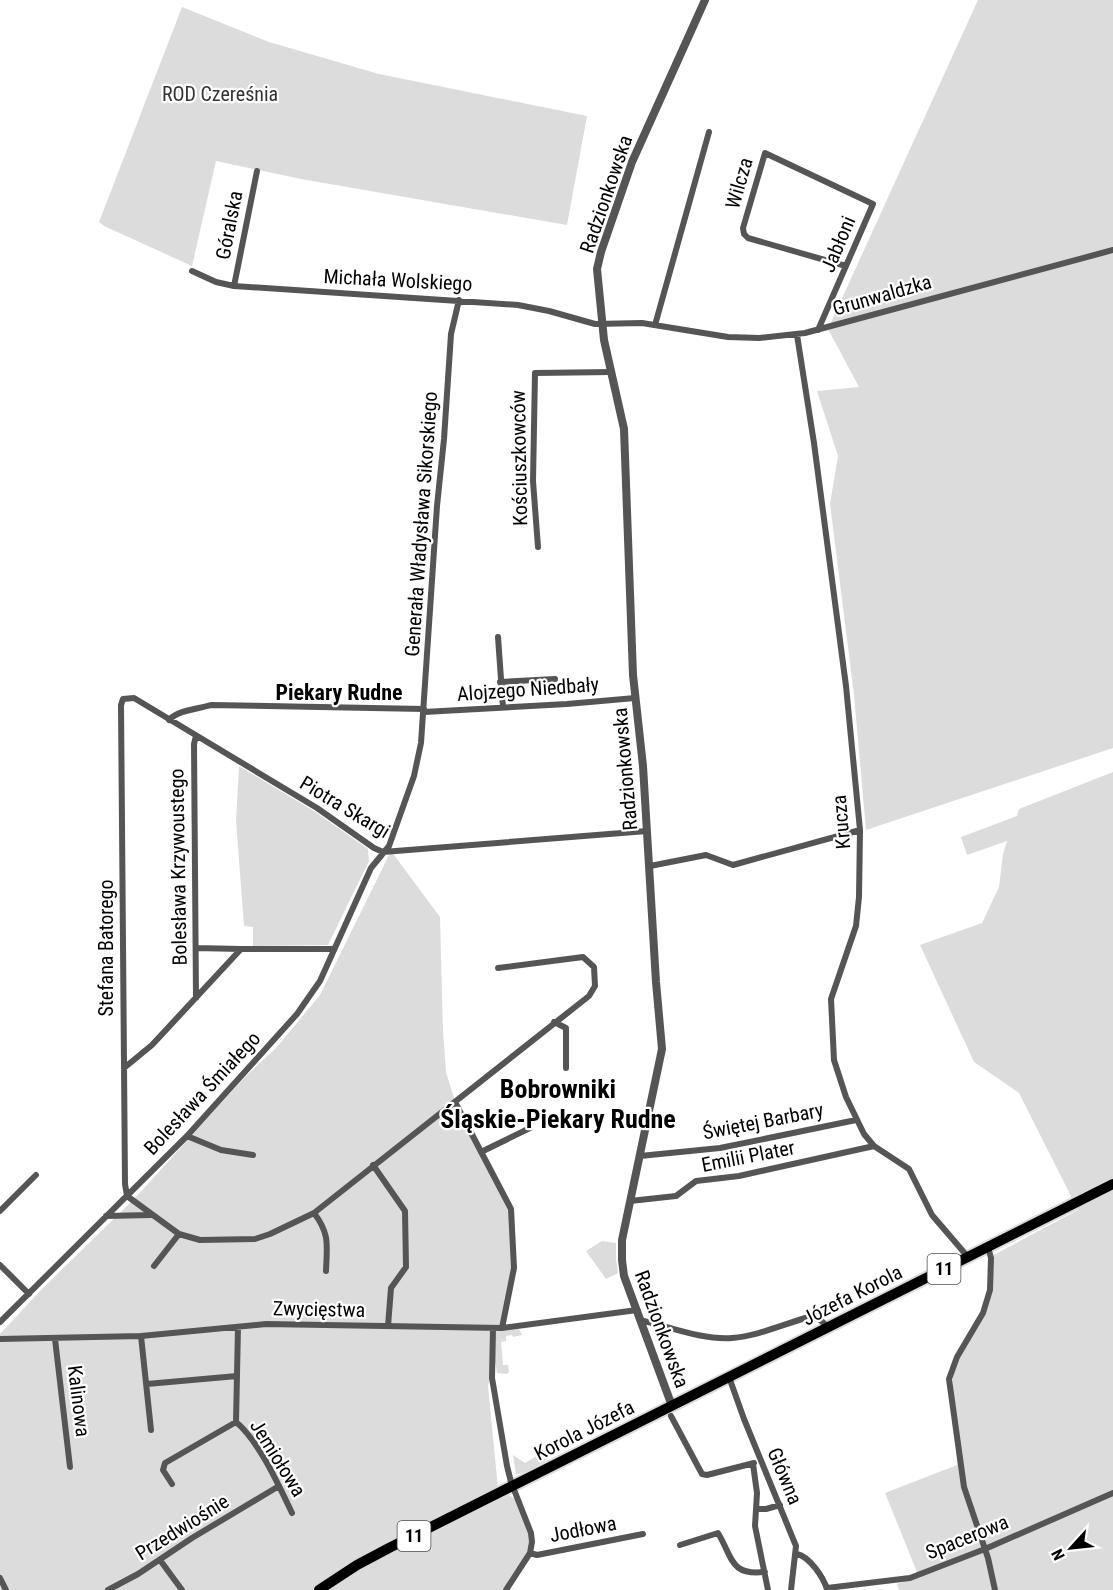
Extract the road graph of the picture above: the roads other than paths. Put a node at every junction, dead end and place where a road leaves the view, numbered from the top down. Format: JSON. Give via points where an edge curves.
{"nodes":[{"id":1,"x":705,"y":0,"type":"edge"},
{"id":2,"x":709,"y":132,"type":"dead end"},
{"id":3,"x":256,"y":171,"type":"dead end"},
{"id":4,"x":873,"y":204,"type":"joint"},
{"id":5,"x":1113,"y":250,"type":"edge"},
{"id":6,"x":846,"y":266,"type":"junction"},
{"id":7,"x":192,"y":271,"type":"dead end"},
{"id":8,"x":234,"y":286,"type":"junction"},
{"id":9,"x":459,"y":300,"type":"junction"},
{"id":10,"x":602,"y":325,"type":"junction"},
{"id":11,"x":656,"y":325,"type":"junction"},
{"id":12,"x":818,"y":330,"type":"junction"},
{"id":13,"x":797,"y":335,"type":"junction"},
{"id":14,"x":612,"y":372,"type":"junction"},
{"id":15,"x":538,"y":547,"type":"dead end"},
{"id":16,"x":498,"y":637,"type":"dead end"},
{"id":17,"x":555,"y":679,"type":"dead end"},
{"id":18,"x":500,"y":682,"type":"junction"},
{"id":19,"x":635,"y":698,"type":"junction"},
{"id":20,"x":123,"y":699,"type":"joint"},
{"id":21,"x":503,"y":707,"type":"junction"},
{"id":22,"x":424,"y":710,"type":"junction"},
{"id":23,"x":169,"y":720,"type":"junction"},
{"id":24,"x":196,"y":736,"type":"junction"},
{"id":25,"x":860,"y":830,"type":"junction"},
{"id":26,"x":647,"y":831,"type":"junction"},
{"id":27,"x":383,"y":852,"type":"junction"},
{"id":28,"x":650,"y":866,"type":"junction"},
{"id":29,"x":196,"y":948,"type":"junction"},
{"id":30,"x":241,"y":949,"type":"junction"},
{"id":31,"x":333,"y":949,"type":"junction"},
{"id":32,"x":498,"y":968,"type":"dead end"},
{"id":33,"x":196,"y":998,"type":"junction"},
{"id":34,"x":554,"y":1022,"type":"junction"},
{"id":35,"x":124,"y":1068,"type":"junction"},
{"id":36,"x":566,"y":1068,"type":"dead end"},
{"id":37,"x":455,"y":1101,"type":"junction"},
{"id":38,"x":856,"y":1120,"type":"junction"},
{"id":39,"x":530,"y":1128,"type":"dead end"},
{"id":40,"x":187,"y":1136,"type":"junction"},
{"id":41,"x":874,"y":1146,"type":"junction"},
{"id":42,"x":481,"y":1152,"type":"junction"},
{"id":43,"x":253,"y":1155,"type":"dead end"},
{"id":44,"x":639,"y":1156,"type":"junction"},
{"id":45,"x":373,"y":1165,"type":"junction"},
{"id":46,"x":36,"y":1175,"type":"dead end"},
{"id":47,"x":1113,"y":1184,"type":"edge"},
{"id":48,"x":127,"y":1196,"type":"junction"},
{"id":49,"x":630,"y":1201,"type":"junction"},
{"id":50,"x":0,"y":1211,"type":"edge"},
{"id":51,"x":314,"y":1213,"type":"junction"},
{"id":52,"x":151,"y":1215,"type":"junction"},
{"id":53,"x":106,"y":1216,"type":"junction"},
{"id":54,"x":179,"y":1234,"type":"junction"},
{"id":55,"x":988,"y":1247,"type":"junction"},
{"id":56,"x":968,"y":1257,"type":"junction"},
{"id":57,"x":0,"y":1265,"type":"edge"},
{"id":58,"x":154,"y":1266,"type":"dead end"},
{"id":59,"x":326,"y":1271,"type":"dead end"},
{"id":60,"x":29,"y":1294,"type":"junction"},
{"id":61,"x":637,"y":1310,"type":"junction"},
{"id":62,"x":640,"y":1320,"type":"junction"},
{"id":63,"x":0,"y":1322,"type":"edge"},
{"id":64,"x":388,"y":1326,"type":"junction"},
{"id":65,"x":238,"y":1327,"type":"junction"},
{"id":66,"x":493,"y":1328,"type":"junction"},
{"id":67,"x":502,"y":1328,"type":"junction"},
{"id":68,"x":827,"y":1328,"type":"junction"},
{"id":69,"x":141,"y":1336,"type":"junction"},
{"id":70,"x":0,"y":1339,"type":"edge"},
{"id":71,"x":56,"y":1339,"type":"junction"},
{"id":72,"x":237,"y":1376,"type":"junction"},
{"id":73,"x":729,"y":1377,"type":"junction"},
{"id":74,"x":147,"y":1383,"type":"junction"},
{"id":75,"x":672,"y":1411,"type":"junction"},
{"id":76,"x":236,"y":1422,"type":"junction"},
{"id":77,"x":152,"y":1430,"type":"dead end"},
{"id":78,"x":761,"y":1460,"type":"junction"},
{"id":79,"x":753,"y":1464,"type":"junction"},
{"id":80,"x":70,"y":1467,"type":"dead end"},
{"id":81,"x":172,"y":1484,"type":"dead end"},
{"id":82,"x":279,"y":1486,"type":"junction"},
{"id":83,"x":512,"y":1486,"type":"junction"},
{"id":84,"x":1113,"y":1493,"type":"edge"},
{"id":85,"x":780,"y":1505,"type":"junction"},
{"id":86,"x":756,"y":1509,"type":"junction"},
{"id":87,"x":292,"y":1513,"type":"dead end"},
{"id":88,"x":643,"y":1534,"type":"dead end"},
{"id":89,"x":680,"y":1545,"type":"dead end"},
{"id":90,"x":985,"y":1548,"type":"junction"},
{"id":91,"x":530,"y":1553,"type":"junction"},
{"id":92,"x":796,"y":1554,"type":"junction"},
{"id":93,"x":160,"y":1560,"type":"junction"},
{"id":94,"x":765,"y":1572,"type":"junction"},
{"id":95,"x":0,"y":1578,"type":"edge"},
{"id":96,"x":827,"y":1589,"type":"edge"},
{"id":97,"x":6,"y":1590,"type":"edge"},
{"id":98,"x":108,"y":1590,"type":"edge"},
{"id":99,"x":182,"y":1590,"type":"edge"},
{"id":100,"x":319,"y":1590,"type":"edge"},
{"id":101,"x":506,"y":1590,"type":"edge"},
{"id":102,"x":768,"y":1590,"type":"edge"},
{"id":103,"x":791,"y":1590,"type":"edge"},
{"id":104,"x":996,"y":1590,"type":"edge"}],
"edges":[{"from":1,"to":10,"type":"street","name":"Radzionkowska","via":[[625,181],[598,261]]},
{"from":2,"to":11,"type":"street"},
{"from":3,"to":8,"type":"street","name":"Góralska"},
{"from":4,"to":6,"type":"street","name":"Jabłoni"},
{"from":4,"to":6,"type":"street","name":"Wilcza","via":[[765,153],[744,234]]},
{"from":5,"to":12,"type":"street","name":"Grunwaldzka"},
{"from":6,"to":12,"type":"street","name":"Jabłoni"},
{"from":7,"to":8,"type":"street","name":"Michała Wolskiego"},
{"from":8,"to":9,"type":"street","name":"Michała Wolskiego"},
{"from":9,"to":10,"type":"street","name":"Michała Wolskiego","via":[[534,307]]},
{"from":9,"to":22,"type":"street","name":"Generała Władysława Sikorskiego","via":[[452,334],[436,518]]},
{"from":10,"to":11,"type":"street","name":"Grunwaldzka"},
{"from":10,"to":14,"type":"street","name":"Radzionkowska"},
{"from":11,"to":13,"type":"street","name":"Grunwaldzka","via":[[728,338]]},
{"from":12,"to":13,"type":"street","name":"Grunwaldzka"},
{"from":13,"to":25,"type":"street","name":"Krucza","via":[[846,686]]},
{"from":14,"to":15,"type":"street","name":"Kościuszkowców","via":[[535,373],[533,482]]},
{"from":14,"to":19,"type":"street","name":"Radzionkowska","via":[[625,440]]},
{"from":16,"to":18,"type":"street"},
{"from":17,"to":18,"type":"street"},
{"from":18,"to":21,"type":"street"},
{"from":19,"to":21,"type":"street","name":"Alojzego Niedbały"},
{"from":19,"to":26,"type":"street","name":"Radzionkowska"},
{"from":20,"to":23,"type":"street","name":"Piotra Skargi","via":[[134,698]]},
{"from":20,"to":35,"type":"street","name":"Stefana Batorego","via":[[120,705]]},
{"from":21,"to":22,"type":"street","name":"Alojzego Niedbały"},
{"from":22,"to":23,"type":"street","name":"Alojzego Niedbały","via":[[211,705]]},
{"from":22,"to":27,"type":"street","name":"Generała Władysława Sikorskiego","via":[[414,776],[395,832]]},
{"from":23,"to":24,"type":"street","name":"Piotra Skargi"},
{"from":24,"to":27,"type":"street","name":"Piotra Skargi"},
{"from":24,"to":29,"type":"street","name":"Bolesława Krzywoustego"},
{"from":25,"to":28,"type":"street","via":[[733,865],[706,855]]},
{"from":25,"to":38,"type":"street","name":"Krucza","via":[[856,926],[831,999],[834,1059]]},
{"from":26,"to":27,"type":"street","name":"Piotra Skargi"},
{"from":26,"to":28,"type":"street","name":"Radzionkowska"},
{"from":27,"to":31,"type":"street","name":"Bolesława Śmiałego","via":[[371,868]]},
{"from":28,"to":44,"type":"street","name":"Radzionkowska","via":[[662,1049]]},
{"from":29,"to":30,"type":"street"},
{"from":29,"to":33,"type":"street","name":"Bolesława Krzywoustego"},
{"from":30,"to":31,"type":"street"},
{"from":30,"to":33,"type":"street"},
{"from":31,"to":40,"type":"street","name":"Bolesława Śmiałego","via":[[320,981],[297,1014]]},
{"from":32,"to":34,"type":"street","via":[[583,957],[594,967],[595,986],[589,996]]},
{"from":33,"to":35,"type":"street","via":[[152,1045]]},
{"from":34,"to":36,"type":"street","via":[[566,1028]]},
{"from":34,"to":37,"type":"street"},
{"from":35,"to":48,"type":"street","name":"Stefana Batorego"},
{"from":37,"to":42,"type":"street"},
{"from":37,"to":45,"type":"street"},
{"from":38,"to":41,"type":"street","name":"Krucza"},
{"from":38,"to":44,"type":"street","name":"Świętej Barbary","via":[[720,1148]]},
{"from":39,"to":42,"type":"street"},
{"from":40,"to":43,"type":"street","via":[[221,1150]]},
{"from":40,"to":48,"type":"street","name":"Bolesława Śmiałego"},
{"from":41,"to":49,"type":"street","name":"Emilii Plater","via":[[739,1176],[696,1181],[676,1196]]},
{"from":41,"to":56,"type":"street","name":"Krucza","via":[[909,1169],[934,1218]]},
{"from":42,"to":67,"type":"street","via":[[510,1209],[514,1268]]},
{"from":44,"to":49,"type":"street","name":"Radzionkowska"},
{"from":45,"to":51,"type":"street"},
{"from":45,"to":64,"type":"street","via":[[405,1211],[406,1267],[391,1288]]},
{"from":46,"to":50,"type":"street"},
{"from":47,"to":55,"type":"highway","name":"Józefa Korola","number":"11"},
{"from":48,"to":52,"type":"street"},
{"from":48,"to":53,"type":"street","name":"Bolesława Śmiałego"},
{"from":49,"to":61,"type":"street","name":"Radzionkowska","via":[[622,1260]]},
{"from":51,"to":54,"type":"street","via":[[255,1239],[200,1240]]},
{"from":51,"to":59,"type":"street","via":[[327,1236]]},
{"from":52,"to":53,"type":"street"},
{"from":52,"to":54,"type":"street"},
{"from":53,"to":60,"type":"street","name":"Bolesława Śmiałego"},
{"from":54,"to":58,"type":"street"},
{"from":55,"to":56,"type":"highway","name":"Józefa Korola","number":"11"},
{"from":55,"to":90,"type":"street","via":[[990,1290],[950,1379],[964,1487]]},
{"from":56,"to":68,"type":"highway","name":"Józefa Korola","number":"11"},
{"from":57,"to":60,"type":"street"},
{"from":60,"to":63,"type":"street","name":"Bolesława Śmiałego"},
{"from":61,"to":62,"type":"street","name":"Radzionkowska"},
{"from":61,"to":67,"type":"street","name":"Zwycięstwa"},
{"from":62,"to":68,"type":"street","via":[[720,1338],[734,1338],[809,1317],[818,1318]]},
{"from":62,"to":75,"type":"street","name":"Radzionkowska"},
{"from":64,"to":65,"type":"street","name":"Zwycięstwa"},
{"from":64,"to":66,"type":"street","name":"Zwycięstwa"},
{"from":65,"to":69,"type":"street","name":"Zwycięstwa"},
{"from":65,"to":72,"type":"street","name":"Jemiołowa"},
{"from":66,"to":67,"type":"street","name":"Zwycięstwa"},
{"from":66,"to":83,"type":"street","via":[[492,1378]]},
{"from":68,"to":73,"type":"highway","name":"Józefa Korola","number":"11"},
{"from":69,"to":71,"type":"street","name":"Zwycięstwa"},
{"from":69,"to":74,"type":"street"},
{"from":70,"to":71,"type":"street","name":"Zwycięstwa"},
{"from":71,"to":80,"type":"street","name":"Kalinowa"},
{"from":72,"to":74,"type":"street"},
{"from":72,"to":76,"type":"street","name":"Jemiołowa"},
{"from":73,"to":75,"type":"highway","name":"Józefa Korola","number":"11"},
{"from":73,"to":78,"type":"street","name":"Główna"},
{"from":74,"to":77,"type":"street"},
{"from":75,"to":79,"type":"street","via":[[702,1474]]},
{"from":75,"to":83,"type":"highway","name":"Korola Józefa","number":"11"},
{"from":76,"to":81,"type":"street","name":"Jemiołowa","via":[[165,1463],[162,1470]]},
{"from":76,"to":82,"type":"street","name":"Jemiołowa","via":[[246,1430]]},
{"from":78,"to":79,"type":"street"},
{"from":78,"to":85,"type":"street","name":"Główna"},
{"from":79,"to":86,"type":"street","via":[[758,1493]]},
{"from":82,"to":87,"type":"street","name":"Jemiołowa"},
{"from":82,"to":93,"type":"street","name":"Przedwiośnie"},
{"from":83,"to":91,"type":"street","via":[[531,1533]]},
{"from":83,"to":100,"type":"highway","number":"11","via":[[357,1565]]},
{"from":84,"to":90,"type":"street","name":"Spacerowa"},
{"from":85,"to":86,"type":"street"},
{"from":85,"to":92,"type":"street","name":"Główna"},
{"from":86,"to":94,"type":"street","via":[[755,1526]]},
{"from":88,"to":91,"type":"street","name":"Jodłowa","via":[[537,1555]]},
{"from":89,"to":94,"type":"street","via":[[718,1533],[740,1570]]},
{"from":90,"to":96,"type":"street","name":"Spacerowa","via":[[910,1578]]},
{"from":90,"to":104,"type":"street"},
{"from":91,"to":101,"type":"street"},
{"from":92,"to":96,"type":"street","via":[[812,1566]]},
{"from":92,"to":103,"type":"street","name":"Główna"},
{"from":93,"to":98,"type":"street","name":"Przedwiośnie"},
{"from":93,"to":99,"type":"street"},
{"from":94,"to":102,"type":"street"},
{"from":95,"to":97,"type":"street"}]}
